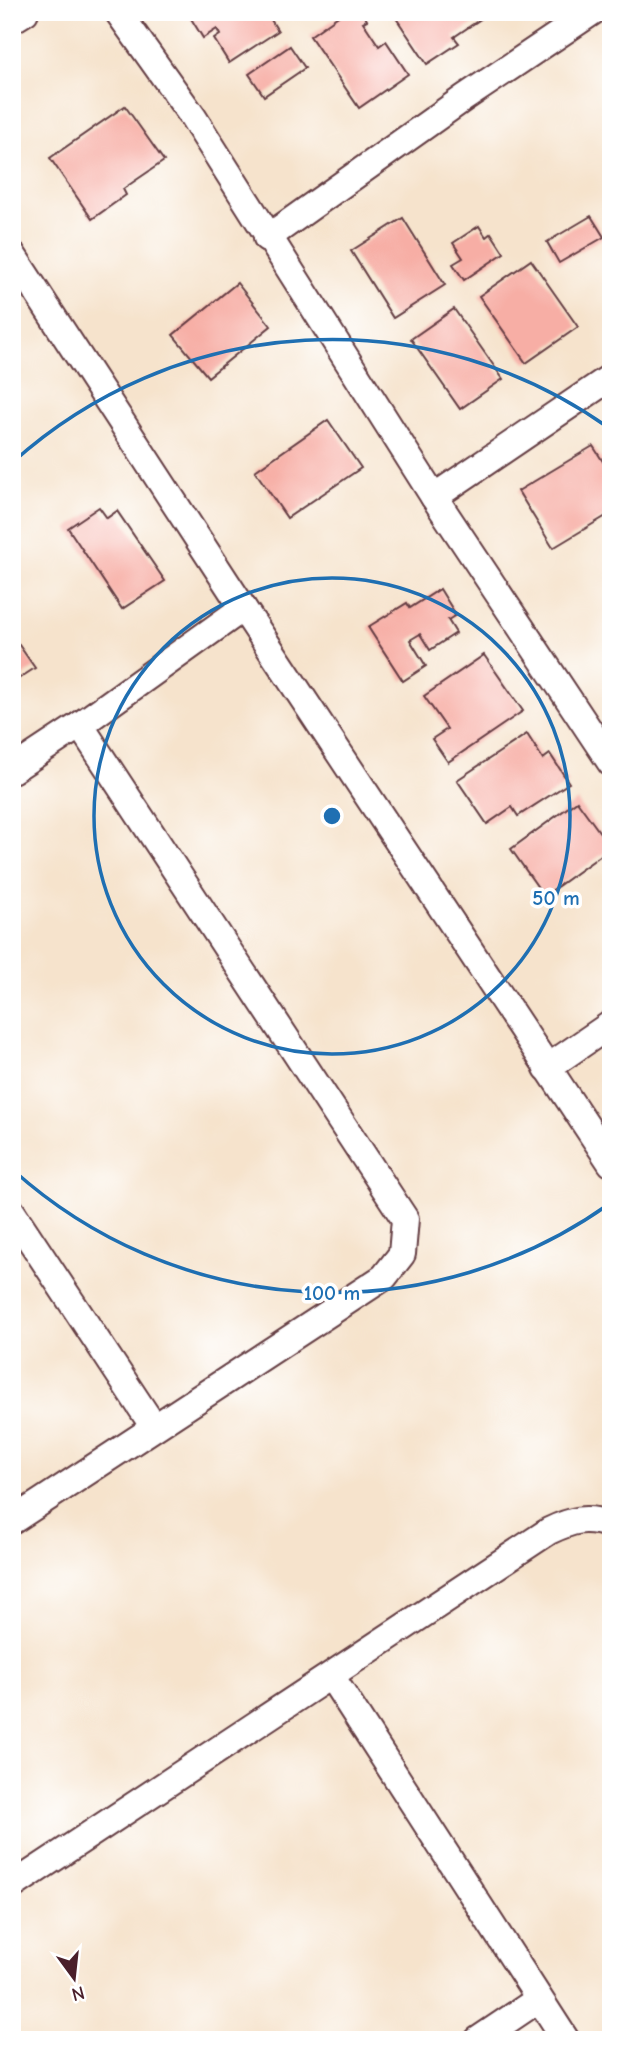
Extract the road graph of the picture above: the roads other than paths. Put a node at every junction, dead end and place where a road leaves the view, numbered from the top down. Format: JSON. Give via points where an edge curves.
{"nodes":[{"id":1,"x":25,"y":12,"type":"edge"},
{"id":2,"x":118,"y":12,"type":"edge"},
{"id":3,"x":592,"y":12,"type":"edge"},
{"id":4,"x":12,"y":20,"type":"edge"},
{"id":5,"x":267,"y":238,"type":"junction"},
{"id":6,"x":12,"y":254,"type":"edge"},
{"id":7,"x":611,"y":377,"type":"edge"},
{"id":8,"x":434,"y":497,"type":"junction"},
{"id":9,"x":243,"y":608,"type":"junction"},
{"id":10,"x":80,"y":725,"type":"junction"},
{"id":11,"x":611,"y":763,"type":"edge"},
{"id":12,"x":12,"y":770,"type":"edge"},
{"id":13,"x":611,"y":1024,"type":"edge"},
{"id":14,"x":547,"y":1068,"type":"junction"},
{"id":15,"x":611,"y":1163,"type":"edge"},
{"id":16,"x":12,"y":1212,"type":"edge"},
{"id":17,"x":154,"y":1427,"type":"junction"},
{"id":18,"x":12,"y":1521,"type":"edge"},
{"id":19,"x":611,"y":1525,"type":"edge"},
{"id":20,"x":331,"y":1676,"type":"junction"},
{"id":21,"x":12,"y":1886,"type":"edge"},
{"id":22,"x":539,"y":1999,"type":"junction"},
{"id":23,"x":478,"y":2040,"type":"edge"},
{"id":24,"x":566,"y":2040,"type":"edge"}],
"edges":[{"from":1,"to":4,"type":"street"},
{"from":2,"to":5,"type":"street","via":[[192,117]]},
{"from":3,"to":5,"type":"street"},
{"from":5,"to":8,"type":"street"},
{"from":6,"to":9,"type":"street"},
{"from":7,"to":8,"type":"street"},
{"from":8,"to":11,"type":"street"},
{"from":9,"to":10,"type":"street"},
{"from":9,"to":14,"type":"street"},
{"from":10,"to":12,"type":"street"},
{"from":10,"to":17,"type":"street","via":[[405,1219],[402,1254],[384,1277]]},
{"from":13,"to":14,"type":"street"},
{"from":14,"to":15,"type":"street"},
{"from":16,"to":17,"type":"street"},
{"from":17,"to":18,"type":"street"},
{"from":19,"to":20,"type":"street","via":[[579,1520],[548,1531]]},
{"from":20,"to":21,"type":"street"},
{"from":20,"to":22,"type":"street"},
{"from":22,"to":23,"type":"street"},
{"from":22,"to":24,"type":"street"}]}
